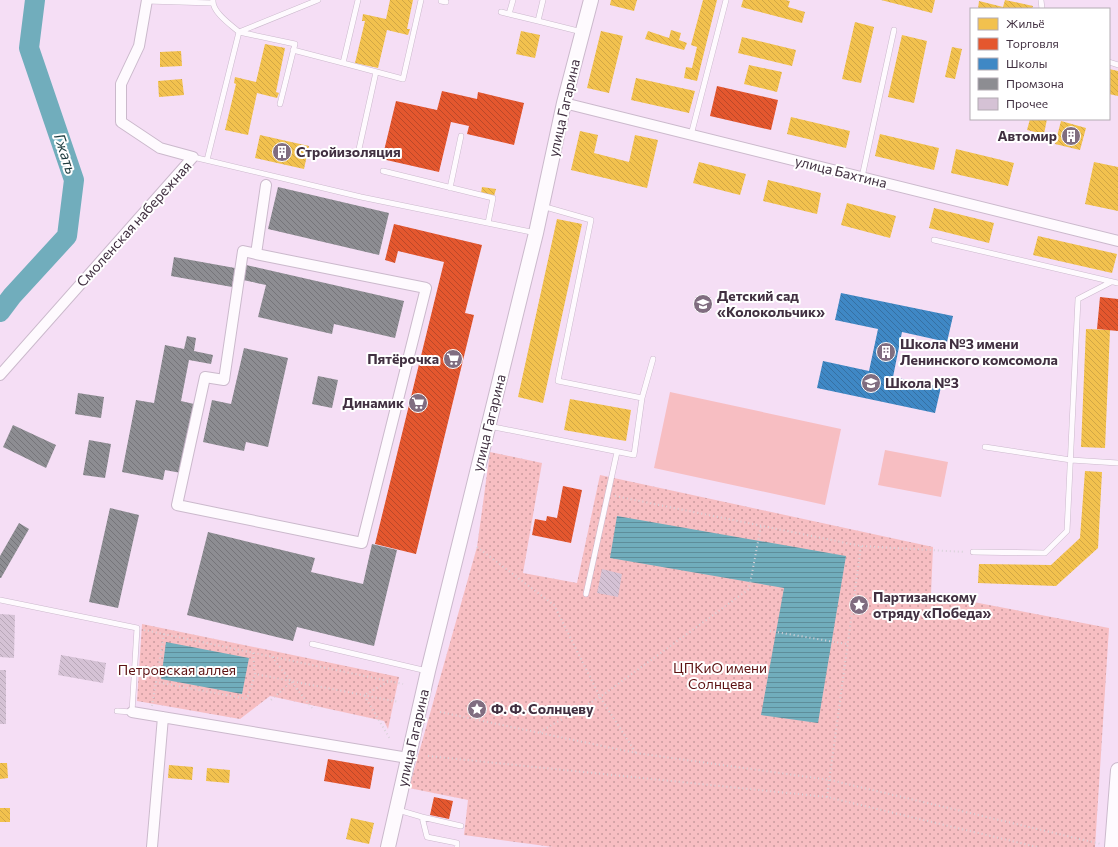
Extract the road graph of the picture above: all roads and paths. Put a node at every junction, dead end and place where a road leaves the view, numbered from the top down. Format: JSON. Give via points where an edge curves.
{"nodes":[{"id":1,"x":147,"y":0,"type":"edge"},
{"id":2,"x":318,"y":0,"type":"edge"},
{"id":3,"x":358,"y":0,"type":"edge"},
{"id":4,"x":421,"y":0,"type":"edge"},
{"id":5,"x":513,"y":0,"type":"edge"},
{"id":6,"x":543,"y":0,"type":"edge"},
{"id":7,"x":591,"y":0,"type":"edge"},
{"id":8,"x":726,"y":0,"type":"edge"},
{"id":9,"x":212,"y":1,"type":"edge"},
{"id":10,"x":501,"y":12,"type":"dead end"},
{"id":11,"x":509,"y":14,"type":"junction"},
{"id":12,"x":538,"y":21,"type":"junction"},
{"id":13,"x":894,"y":30,"type":"dead end"},
{"id":14,"x":239,"y":32,"type":"junction"},
{"id":15,"x":582,"y":32,"type":"junction"},
{"id":16,"x":293,"y":50,"type":"junction"},
{"id":17,"x":343,"y":63,"type":"junction"},
{"id":18,"x":376,"y":72,"type":"junction"},
{"id":19,"x":564,"y":103,"type":"junction"},
{"id":20,"x":280,"y":104,"type":"dead end"},
{"id":21,"x":691,"y":135,"type":"junction"},
{"id":22,"x":461,"y":136,"type":"dead end"},
{"id":23,"x":359,"y":149,"type":"dead end"},
{"id":24,"x":193,"y":157,"type":"junction"},
{"id":25,"x":207,"y":160,"type":"junction"},
{"id":26,"x":383,"y":172,"type":"dead end"},
{"id":27,"x":862,"y":177,"type":"junction"},
{"id":28,"x":267,"y":180,"type":"junction"},
{"id":29,"x":450,"y":188,"type":"junction"},
{"id":30,"x":542,"y":206,"type":"junction"},
{"id":31,"x":488,"y":223,"type":"junction"},
{"id":32,"x":536,"y":233,"type":"junction"},
{"id":33,"x":934,"y":240,"type":"dead end"},
{"id":34,"x":1118,"y":241,"type":"edge"},
{"id":35,"x":256,"y":254,"type":"junction"},
{"id":36,"x":1111,"y":282,"type":"junction"},
{"id":37,"x":1118,"y":283,"type":"edge"},
{"id":38,"x":653,"y":359,"type":"dead end"},
{"id":39,"x":0,"y":374,"type":"edge"},
{"id":40,"x":642,"y":398,"type":"junction"},
{"id":41,"x":488,"y":426,"type":"junction"},
{"id":42,"x":985,"y":447,"type":"dead end"},
{"id":43,"x":617,"y":452,"type":"junction"},
{"id":44,"x":1071,"y":460,"type":"junction"},
{"id":45,"x":1118,"y":463,"type":"edge"},
{"id":46,"x":608,"y":494,"type":"junction"},
{"id":47,"x":761,"y":526,"type":"junction"},
{"id":48,"x":861,"y":546,"type":"junction"},
{"id":49,"x":477,"y":547,"type":"dead end"},
{"id":50,"x":973,"y":552,"type":"joint"},
{"id":51,"x":586,"y":594,"type":"dead end"},
{"id":52,"x":0,"y":600,"type":"edge"},
{"id":53,"x":137,"y":628,"type":"junction"},
{"id":54,"x":770,"y":631,"type":"dead end"},
{"id":55,"x":164,"y":634,"type":"junction"},
{"id":56,"x":312,"y":644,"type":"dead end"},
{"id":57,"x":847,"y":644,"type":"junction"},
{"id":58,"x":253,"y":653,"type":"junction"},
{"id":59,"x":272,"y":657,"type":"junction"},
{"id":60,"x":428,"y":671,"type":"junction"},
{"id":61,"x":255,"y":674,"type":"junction"},
{"id":62,"x":156,"y":682,"type":"junction"},
{"id":63,"x":292,"y":682,"type":"junction"},
{"id":64,"x":389,"y":682,"type":"junction"},
{"id":65,"x":403,"y":684,"type":"dead end"},
{"id":66,"x":364,"y":694,"type":"junction"},
{"id":67,"x":600,"y":697,"type":"junction"},
{"id":68,"x":271,"y":700,"type":"dead end"},
{"id":69,"x":399,"y":702,"type":"dead end"},
{"id":70,"x":152,"y":707,"type":"dead end"},
{"id":71,"x":312,"y":708,"type":"dead end"},
{"id":72,"x":117,"y":711,"type":"dead end"},
{"id":73,"x":132,"y":712,"type":"junction"},
{"id":74,"x":440,"y":712,"type":"dead end"},
{"id":75,"x":163,"y":718,"type":"junction"},
{"id":76,"x":539,"y":733,"type":"junction"},
{"id":77,"x":390,"y":739,"type":"dead end"},
{"id":78,"x":636,"y":753,"type":"junction"},
{"id":79,"x":428,"y":756,"type":"dead end"},
{"id":80,"x":408,"y":758,"type":"junction"},
{"id":81,"x":1118,"y":770,"type":"edge"},
{"id":82,"x":830,"y":780,"type":"junction"},
{"id":83,"x":827,"y":797,"type":"junction"},
{"id":84,"x":396,"y":809,"type":"junction"},
{"id":85,"x":422,"y":817,"type":"junction"},
{"id":86,"x":461,"y":826,"type":"dead end"},
{"id":87,"x":1109,"y":846,"type":"edge"},
{"id":88,"x":152,"y":847,"type":"edge"},
{"id":89,"x":388,"y":847,"type":"edge"},
{"id":90,"x":457,"y":847,"type":"edge"},
{"id":91,"x":1037,"y":847,"type":"edge"}],
"edges":[{"from":1,"to":9,"type":"lane"},
{"from":1,"to":24,"type":"street","name":"Смоленская набережная","via":[[139,46],[121,84],[121,122],[160,148]]},
{"from":2,"to":14,"type":"lane"},
{"from":3,"to":17,"type":"lane"},
{"from":4,"to":18,"type":"lane","via":[[403,79]]},
{"from":5,"to":11,"type":"lane"},
{"from":6,"to":12,"type":"lane"},
{"from":7,"to":15,"type":"main road","name":"улица Гагарина"},
{"from":8,"to":21,"type":"lane"},
{"from":9,"to":14,"type":"lane","via":[[221,16]]},
{"from":10,"to":11,"type":"lane"},
{"from":11,"to":12,"type":"lane"},
{"from":12,"to":15,"type":"lane"},
{"from":13,"to":27,"type":"lane"},
{"from":14,"to":16,"type":"lane","via":[[295,44]]},
{"from":14,"to":25,"type":"lane"},
{"from":15,"to":19,"type":"main road","name":"улица Гагарина"},
{"from":16,"to":17,"type":"lane"},
{"from":16,"to":20,"type":"lane"},
{"from":17,"to":18,"type":"lane"},
{"from":18,"to":23,"type":"lane"},
{"from":19,"to":21,"type":"street","name":"улица Бахтина"},
{"from":19,"to":30,"type":"main road","name":"улица Гагарина"},
{"from":21,"to":27,"type":"street","name":"улица Бахтина"},
{"from":22,"to":29,"type":"lane"},
{"from":24,"to":25,"type":"lane"},
{"from":24,"to":39,"type":"street","name":"Смоленская набережная"},
{"from":25,"to":28,"type":"lane"},
{"from":26,"to":29,"type":"lane"},
{"from":27,"to":34,"type":"street","name":"улица Бахтина"},
{"from":28,"to":31,"type":"lane"},
{"from":28,"to":35,"type":"street"},
{"from":29,"to":31,"type":"lane","via":[[493,198]]},
{"from":30,"to":32,"type":"main road","name":"улица Гагарина"},
{"from":30,"to":40,"type":"lane","via":[[592,220],[558,381]]},
{"from":31,"to":32,"type":"lane"},
{"from":32,"to":41,"type":"main road","name":"улица Гагарина"},
{"from":33,"to":36,"type":"lane"},
{"from":35,"to":35,"type":"street","via":[[426,288],[362,543],[177,505],[206,377],[224,380],[243,251]]},
{"from":36,"to":37,"type":"lane"},
{"from":36,"to":44,"type":"lane","via":[[1078,299]]},
{"from":38,"to":40,"type":"lane"},
{"from":40,"to":43,"type":"lane","via":[[634,455]]},
{"from":41,"to":43,"type":"lane"},
{"from":41,"to":60,"type":"main road","name":"улица Гагарина"},
{"from":42,"to":44,"type":"lane"},
{"from":43,"to":46,"type":"lane"},
{"from":44,"to":45,"type":"lane"},
{"from":44,"to":50,"type":"lane","via":[[1067,531],[1045,553]]},
{"from":46,"to":47,"type":"path"},
{"from":46,"to":51,"type":"lane"},
{"from":47,"to":48,"type":"path"},
{"from":47,"to":67,"type":"path","via":[[749,588]]},
{"from":48,"to":50,"type":"path"},
{"from":48,"to":57,"type":"path"},
{"from":49,"to":67,"type":"path","via":[[554,605]]},
{"from":52,"to":53,"type":"lane"},
{"from":53,"to":55,"type":"path"},
{"from":53,"to":73,"type":"lane"},
{"from":54,"to":57,"type":"path"},
{"from":55,"to":58,"type":"path"},
{"from":55,"to":62,"type":"path"},
{"from":56,"to":60,"type":"lane"},
{"from":57,"to":82,"type":"path"},
{"from":58,"to":59,"type":"path"},
{"from":58,"to":61,"type":"path"},
{"from":59,"to":63,"type":"path"},
{"from":59,"to":64,"type":"path"},
{"from":60,"to":80,"type":"main road","name":"улица Гагарина"},
{"from":61,"to":62,"type":"path","via":[[247,699]]},
{"from":61,"to":63,"type":"path"},
{"from":62,"to":70,"type":"path"},
{"from":63,"to":66,"type":"path"},
{"from":63,"to":68,"type":"path"},
{"from":63,"to":71,"type":"path"},
{"from":64,"to":65,"type":"path"},
{"from":64,"to":66,"type":"path"},
{"from":66,"to":69,"type":"path"},
{"from":66,"to":77,"type":"path"},
{"from":67,"to":76,"type":"path"},
{"from":67,"to":78,"type":"path"},
{"from":72,"to":73,"type":"lane"},
{"from":73,"to":75,"type":"street"},
{"from":74,"to":76,"type":"path"},
{"from":75,"to":80,"type":"street"},
{"from":75,"to":88,"type":"street"},
{"from":76,"to":78,"type":"path"},
{"from":78,"to":82,"type":"path"},
{"from":79,"to":83,"type":"path"},
{"from":80,"to":84,"type":"main road","name":"улица Гагарина"},
{"from":81,"to":87,"type":"main road"},
{"from":82,"to":83,"type":"path"},
{"from":82,"to":87,"type":"path"},
{"from":83,"to":91,"type":"path"},
{"from":84,"to":85,"type":"lane"},
{"from":84,"to":89,"type":"main road","name":"улица Гагарина"},
{"from":85,"to":86,"type":"lane"},
{"from":85,"to":90,"type":"lane","via":[[427,837],[458,843]]}]}
